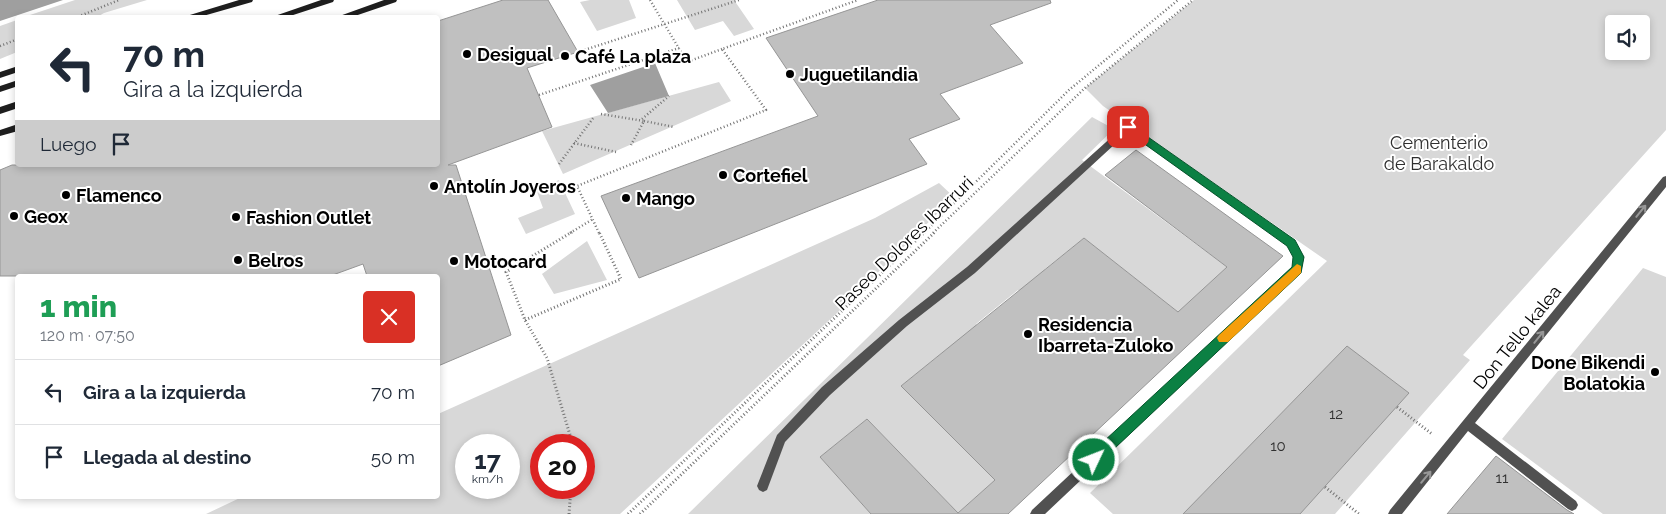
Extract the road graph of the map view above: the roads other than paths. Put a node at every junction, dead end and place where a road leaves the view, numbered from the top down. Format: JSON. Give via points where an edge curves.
{"nodes":[{"id":1,"x":249,"y":0,"type":"edge"},
{"id":2,"x":258,"y":0,"type":"edge"},
{"id":3,"x":330,"y":0,"type":"edge"},
{"id":4,"x":393,"y":0,"type":"edge"},
{"id":5,"x":195,"y":15,"type":"edge"},
{"id":6,"x":216,"y":15,"type":"edge"},
{"id":7,"x":282,"y":15,"type":"edge"},
{"id":8,"x":347,"y":15,"type":"edge"},
{"id":9,"x":15,"y":70,"type":"edge"},
{"id":10,"x":0,"y":75,"type":"edge"},
{"id":11,"x":15,"y":84,"type":"edge"},
{"id":12,"x":0,"y":89,"type":"edge"},
{"id":13,"x":15,"y":105,"type":"edge"},
{"id":14,"x":0,"y":111,"type":"edge"},
{"id":15,"x":15,"y":128,"type":"edge"},
{"id":16,"x":0,"y":133,"type":"edge"},
{"id":17,"x":1666,"y":180,"type":"edge"},
{"id":18,"x":1469,"y":425,"type":"junction"},
{"id":19,"x":763,"y":486,"type":"dead end"},
{"id":20,"x":1572,"y":505,"type":"dead end"},
{"id":21,"x":1036,"y":514,"type":"edge"},
{"id":22,"x":1394,"y":514,"type":"edge"}],
"edges":[{"from":1,"to":5,"type":"street"},
{"from":2,"to":6,"type":"street"},
{"from":3,"to":7,"type":"street"},
{"from":4,"to":8,"type":"street"},
{"from":9,"to":10,"type":"street"},
{"from":11,"to":12,"type":"street"},
{"from":13,"to":14,"type":"street"},
{"from":15,"to":16,"type":"street"},
{"from":18,"to":17,"type":"street","name":"Don Tello kalea","one_way":true},
{"from":18,"to":20,"type":"street"},
{"from":22,"to":18,"type":"street","name":"Don Tello kalea","one_way":true},
{"from":19,"to":21,"type":"street","via":[[781,439],[826,391],[902,323],[971,270],[1128,127],[1291,243],[1299,257],[1297,270]]}]}
